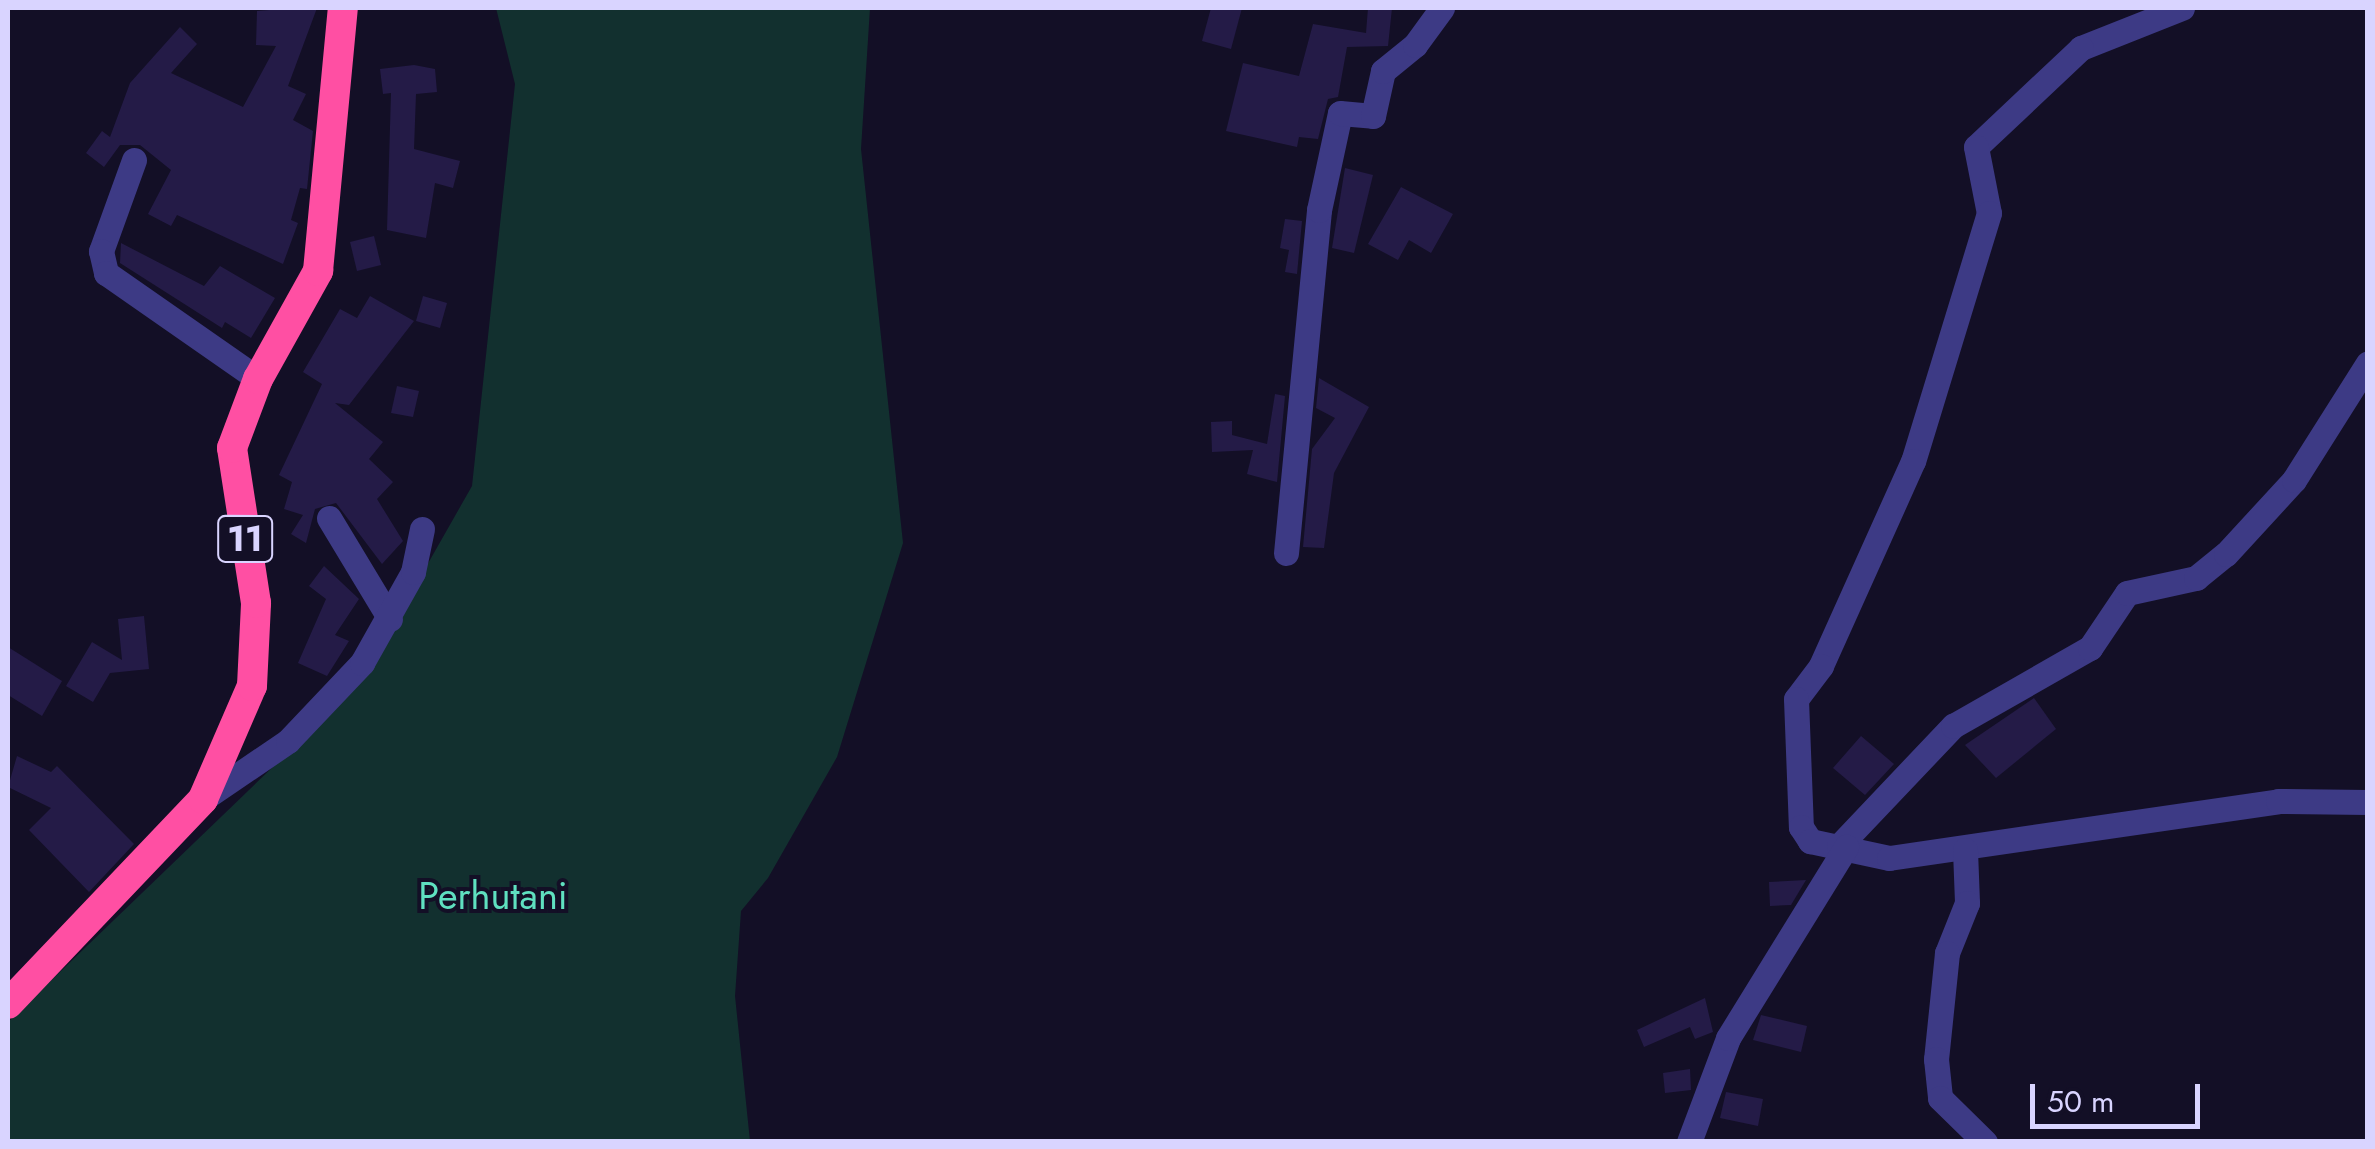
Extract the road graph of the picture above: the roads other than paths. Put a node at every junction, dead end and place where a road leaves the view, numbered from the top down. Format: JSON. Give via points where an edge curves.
{"nodes":[{"id":1,"x":343,"y":8,"type":"edge"},
{"id":2,"x":1442,"y":8,"type":"edge"},
{"id":3,"x":2182,"y":8,"type":"edge"},
{"id":4,"x":134,"y":160,"type":"dead end"},
{"id":5,"x":2368,"y":363,"type":"edge"},
{"id":6,"x":258,"y":379,"type":"junction"},
{"id":7,"x":329,"y":518,"type":"dead end"},
{"id":8,"x":422,"y":529,"type":"dead end"},
{"id":9,"x":1286,"y":553,"type":"dead end"},
{"id":10,"x":390,"y":619,"type":"junction"},
{"id":11,"x":203,"y":799,"type":"junction"},
{"id":12,"x":2368,"y":802,"type":"edge"},
{"id":13,"x":1842,"y":846,"type":"junction"},
{"id":14,"x":1965,"y":850,"type":"junction"},
{"id":15,"x":8,"y":1004,"type":"edge"},
{"id":16,"x":1688,"y":1142,"type":"edge"},
{"id":17,"x":1985,"y":1142,"type":"edge"}],
"edges":[{"from":1,"to":6,"type":"highway","number":"11","via":[[318,271],[294,328]]},
{"from":2,"to":9,"type":"street","via":[[1415,46],[1383,71],[1373,116],[1340,112],[1317,229]]},
{"from":3,"to":13,"type":"street","via":[[2081,48],[1976,147],[1989,213],[1913,461],[1792,716],[1800,827],[1810,841]]},
{"from":4,"to":6,"type":"street","via":[[102,251],[106,272]]},
{"from":5,"to":13,"type":"street","via":[[2294,480],[2226,554],[2196,578],[2127,593],[2090,648],[1953,726]]},
{"from":6,"to":11,"type":"highway","number":"11","via":[[232,448],[258,647],[232,742]]},
{"from":7,"to":10,"type":"street"},
{"from":8,"to":10,"type":"street","via":[[414,572]]},
{"from":10,"to":11,"type":"street","via":[[362,663],[288,740]]},
{"from":11,"to":15,"type":"highway","number":"11"},
{"from":12,"to":14,"type":"street","via":[[2278,801]]},
{"from":13,"to":14,"type":"street","via":[[1889,858]]},
{"from":13,"to":16,"type":"street","via":[[1728,1038]]},
{"from":14,"to":17,"type":"street","via":[[1967,903],[1947,954],[1936,1059],[1940,1098]]}]}
